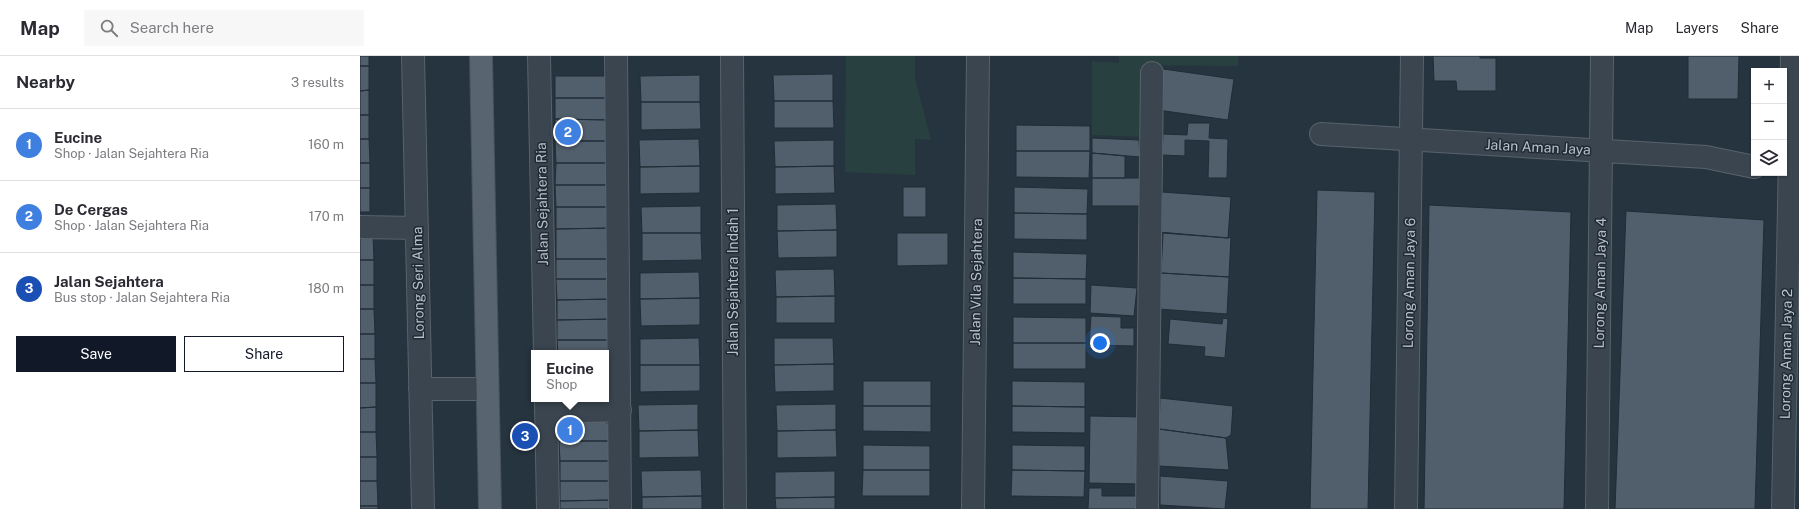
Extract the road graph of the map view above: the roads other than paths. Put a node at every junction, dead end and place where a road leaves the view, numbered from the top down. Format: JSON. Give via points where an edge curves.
{"nodes":[{"id":1,"x":413,"y":56,"type":"edge"},
{"id":2,"x":481,"y":56,"type":"edge"},
{"id":3,"x":539,"y":56,"type":"edge"},
{"id":4,"x":616,"y":56,"type":"edge"},
{"id":5,"x":732,"y":56,"type":"edge"},
{"id":6,"x":978,"y":56,"type":"edge"},
{"id":7,"x":1412,"y":56,"type":"edge"},
{"id":8,"x":1602,"y":56,"type":"edge"},
{"id":9,"x":1792,"y":56,"type":"edge"},
{"id":10,"x":1152,"y":73,"type":"dead end"},
{"id":11,"x":1321,"y":134,"type":"dead end"},
{"id":12,"x":1412,"y":139,"type":"junction"},
{"id":13,"x":1602,"y":151,"type":"junction"},
{"id":14,"x":1751,"y":166,"type":"edge"},
{"id":15,"x":1790,"y":175,"type":"edge"},
{"id":16,"x":360,"y":227,"type":"edge"},
{"id":17,"x":417,"y":228,"type":"junction"},
{"id":18,"x":545,"y":350,"type":"edge"},
{"id":19,"x":420,"y":389,"type":"junction"},
{"id":20,"x":487,"y":389,"type":"junction"},
{"id":21,"x":546,"y":406,"type":"edge"},
{"id":22,"x":620,"y":410,"type":"junction"},
{"id":23,"x":423,"y":509,"type":"edge"},
{"id":24,"x":490,"y":509,"type":"edge"},
{"id":25,"x":548,"y":509,"type":"edge"},
{"id":26,"x":620,"y":509,"type":"edge"},
{"id":27,"x":735,"y":509,"type":"edge"},
{"id":28,"x":973,"y":509,"type":"edge"},
{"id":29,"x":1147,"y":509,"type":"edge"},
{"id":30,"x":1406,"y":509,"type":"edge"},
{"id":31,"x":1597,"y":509,"type":"edge"},
{"id":32,"x":1783,"y":509,"type":"edge"}],
"edges":[{"from":1,"to":17,"type":"street","name":"Lorong Seri Alma"},
{"from":2,"to":20,"type":"main road"},
{"from":3,"to":18,"type":"street","name":"Jalan Sejahtera Ria"},
{"from":4,"to":22,"type":"street"},
{"from":5,"to":27,"type":"street","name":"Jalan Sejahtera Indah 1"},
{"from":6,"to":28,"type":"street","name":"Jalan Vila Sejahtera"},
{"from":7,"to":12,"type":"street","name":"Lorong Aman Jaya 6"},
{"from":8,"to":13,"type":"street","name":"Lorong Aman Jaya 4"},
{"from":9,"to":15,"type":"street","name":"Lorong Aman Jaya 2"},
{"from":10,"to":29,"type":"street"},
{"from":11,"to":12,"type":"street","name":"Jalan Aman Jaya"},
{"from":12,"to":13,"type":"street","name":"Jalan Aman Jaya"},
{"from":12,"to":30,"type":"street","name":"Lorong Aman Jaya 6"},
{"from":13,"to":14,"type":"street","name":"Jalan Aman Jaya","via":[[1706,157]]},
{"from":13,"to":31,"type":"street","name":"Lorong Aman Jaya 4"},
{"from":15,"to":32,"type":"street","name":"Lorong Aman Jaya 2"},
{"from":16,"to":17,"type":"street"},
{"from":17,"to":19,"type":"street","name":"Lorong Seri Alma"},
{"from":19,"to":20,"type":"street"},
{"from":19,"to":23,"type":"street","name":"Lorong Seri Alma"},
{"from":20,"to":24,"type":"main road"},
{"from":21,"to":22,"type":"street"},
{"from":21,"to":25,"type":"street"},
{"from":22,"to":26,"type":"street"}]}
